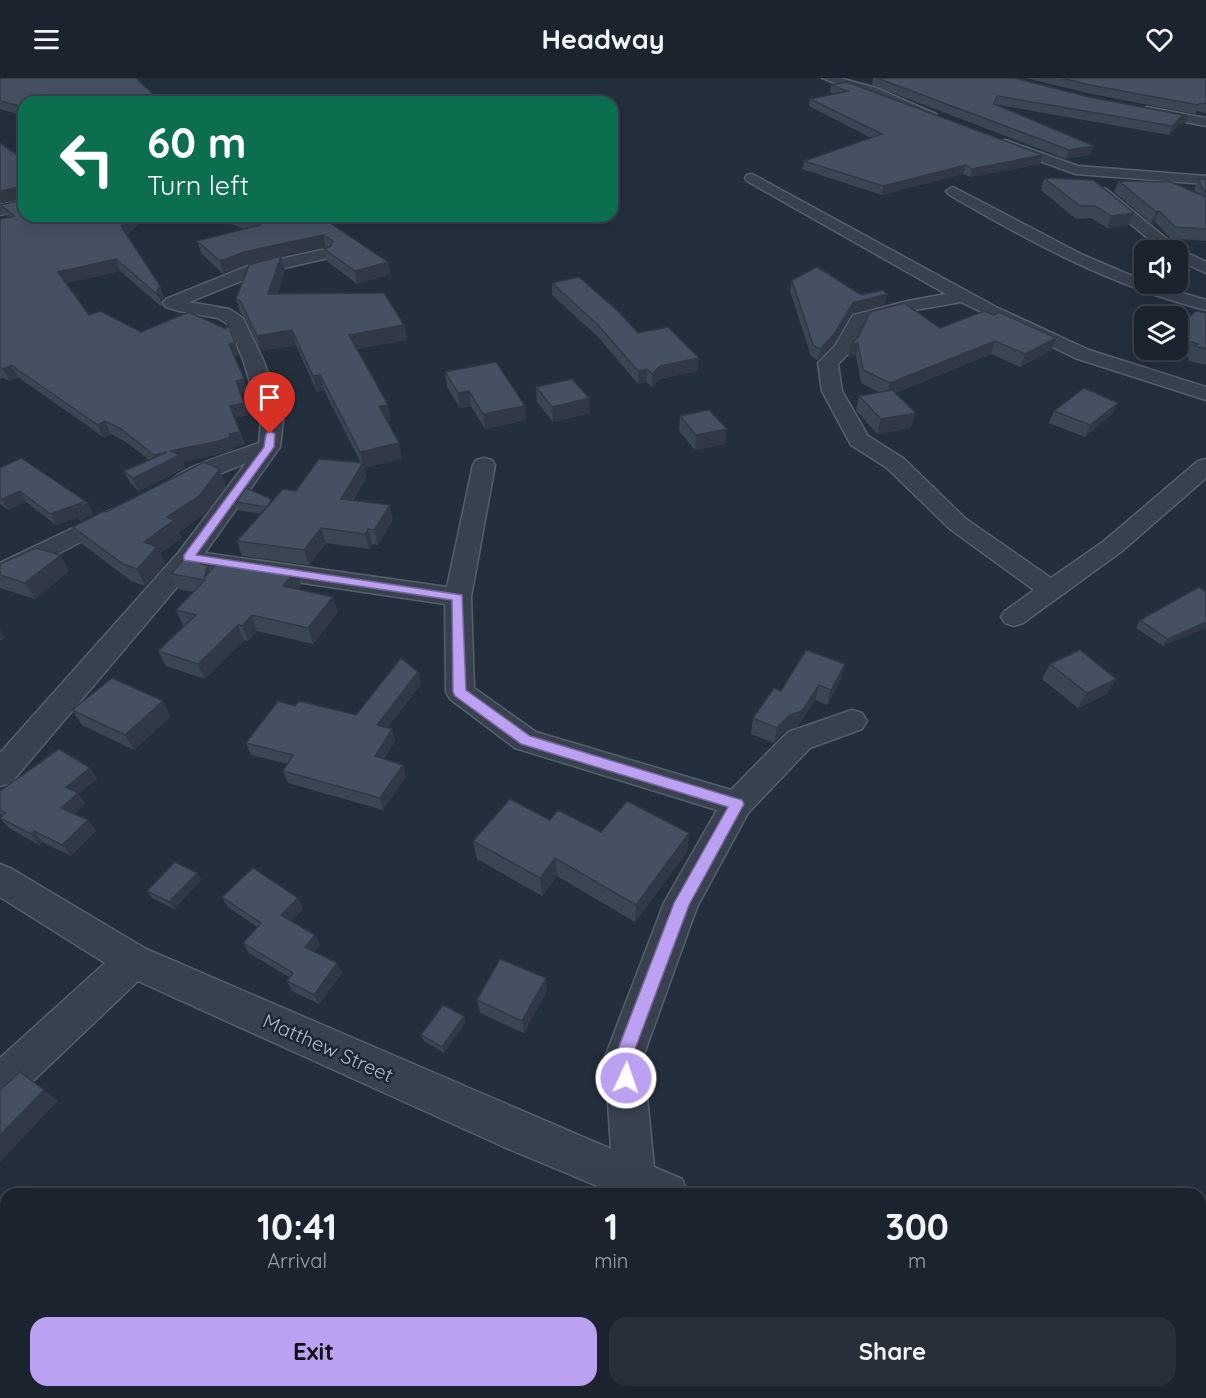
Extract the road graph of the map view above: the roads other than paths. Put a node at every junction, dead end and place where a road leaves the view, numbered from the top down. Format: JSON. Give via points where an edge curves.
{"nodes":[{"id":1,"x":828,"y":78,"type":"edge"},
{"id":2,"x":1132,"y":108,"type":"edge"},
{"id":3,"x":946,"y":120,"type":"edge"},
{"id":4,"x":1206,"y":122,"type":"edge"},
{"id":5,"x":988,"y":137,"type":"edge"},
{"id":6,"x":1076,"y":170,"type":"junction"},
{"id":7,"x":752,"y":178,"type":"dead end"},
{"id":8,"x":1206,"y":180,"type":"edge"},
{"id":9,"x":953,"y":191,"type":"dead end"},
{"id":10,"x":18,"y":206,"type":"edge"},
{"id":11,"x":0,"y":210,"type":"edge"},
{"id":12,"x":1159,"y":240,"type":"edge"},
{"id":13,"x":326,"y":254,"type":"edge"},
{"id":14,"x":1188,"y":259,"type":"edge"},
{"id":15,"x":1206,"y":268,"type":"edge"},
{"id":16,"x":964,"y":296,"type":"junction"},
{"id":17,"x":1206,"y":305,"type":"edge"},
{"id":18,"x":1206,"y":394,"type":"edge"},
{"id":19,"x":269,"y":447,"type":"junction"},
{"id":20,"x":484,"y":465,"type":"dead end"},
{"id":21,"x":1206,"y":466,"type":"edge"},
{"id":22,"x":160,"y":493,"type":"edge"},
{"id":23,"x":128,"y":509,"type":"edge"},
{"id":24,"x":188,"y":558,"type":"junction"},
{"id":25,"x":0,"y":573,"type":"edge"},
{"id":26,"x":1051,"y":591,"type":"junction"},
{"id":27,"x":458,"y":597,"type":"junction"},
{"id":28,"x":1014,"y":617,"type":"dead end"},
{"id":29,"x":852,"y":721,"type":"dead end"},
{"id":30,"x":0,"y":774,"type":"edge"},
{"id":31,"x":737,"y":804,"type":"junction"},
{"id":32,"x":0,"y":879,"type":"edge"},
{"id":33,"x":133,"y":961,"type":"junction"},
{"id":34,"x":0,"y":1085,"type":"edge"},
{"id":35,"x":643,"y":1188,"type":"edge"},
{"id":36,"x":645,"y":1188,"type":"edge"}],
"edges":[{"from":1,"to":3,"type":"street"},
{"from":2,"to":4,"type":"street"},
{"from":5,"to":6,"type":"street"},
{"from":6,"to":8,"type":"street"},
{"from":6,"to":12,"type":"street"},
{"from":7,"to":16,"type":"street"},
{"from":9,"to":17,"type":"street","via":[[1022,231],[1129,280]]},
{"from":10,"to":11,"type":"street"},
{"from":13,"to":19,"type":"street","via":[[254,270],[172,303],[223,313],[237,322],[272,421]]},
{"from":14,"to":15,"type":"street"},
{"from":16,"to":18,"type":"street","via":[[1082,354]]},
{"from":16,"to":26,"type":"street","via":[[859,320],[843,349],[828,363],[832,391],[859,440],[895,463],[958,524]]},
{"from":19,"to":22,"type":"street","via":[[202,471]]},
{"from":19,"to":24,"type":"street"},
{"from":20,"to":27,"type":"street"},
{"from":21,"to":26,"type":"street","via":[[1113,546]]},
{"from":23,"to":25,"type":"street"},
{"from":24,"to":27,"type":"street"},
{"from":24,"to":30,"type":"street"},
{"from":26,"to":28,"type":"street"},
{"from":27,"to":31,"type":"street","via":[[460,692],[526,740]]},
{"from":29,"to":31,"type":"street","via":[[799,740]]},
{"from":31,"to":36,"type":"street","via":[[681,903],[624,1057]]},
{"from":32,"to":33,"type":"street","name":"Matthew Street"},
{"from":33,"to":34,"type":"street"},
{"from":33,"to":35,"type":"street","name":"Matthew Street"}]}
